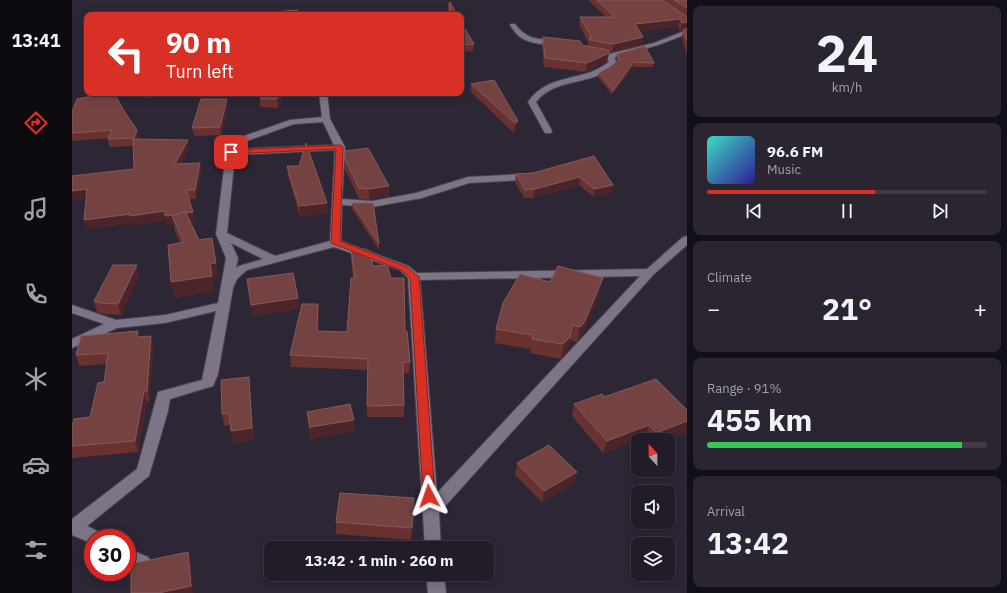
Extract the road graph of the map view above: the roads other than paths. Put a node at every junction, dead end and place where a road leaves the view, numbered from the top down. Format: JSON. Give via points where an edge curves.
{"nodes":[{"id":1,"x":512,"y":25,"type":"dead end"},
{"id":2,"x":687,"y":32,"type":"edge"},
{"id":3,"x":567,"y":43,"type":"edge"},
{"id":4,"x":323,"y":96,"type":"edge"},
{"id":5,"x":326,"y":119,"type":"junction"},
{"id":6,"x":548,"y":131,"type":"dead end"},
{"id":7,"x":340,"y":147,"type":"junction"},
{"id":8,"x":231,"y":152,"type":"junction"},
{"id":9,"x":522,"y":177,"type":"edge"},
{"id":10,"x":336,"y":202,"type":"junction"},
{"id":11,"x":221,"y":234,"type":"junction"},
{"id":12,"x":687,"y":239,"type":"edge"},
{"id":13,"x":335,"y":243,"type":"junction"},
{"id":14,"x":274,"y":260,"type":"junction"},
{"id":15,"x":650,"y":272,"type":"junction"},
{"id":16,"x":414,"y":277,"type":"junction"},
{"id":17,"x":226,"y":291,"type":"junction"},
{"id":18,"x":223,"y":306,"type":"junction"},
{"id":19,"x":72,"y":309,"type":"edge"},
{"id":20,"x":115,"y":324,"type":"junction"},
{"id":21,"x":72,"y":344,"type":"edge"},
{"id":22,"x":430,"y":511,"type":"junction"},
{"id":23,"x":73,"y":528,"type":"edge"},
{"id":24,"x":84,"y":533,"type":"edge"},
{"id":25,"x":432,"y":541,"type":"edge"},
{"id":26,"x":136,"y":559,"type":"edge"},
{"id":27,"x":142,"y":562,"type":"edge"},
{"id":28,"x":436,"y":581,"type":"edge"},
{"id":29,"x":437,"y":593,"type":"edge"}],
"edges":[{"from":1,"to":3,"type":"street","via":[[521,35],[533,42]]},
{"from":2,"to":6,"type":"street","via":[[656,44],[609,56],[613,63],[607,70],[566,81],[535,96],[532,102]]},
{"from":4,"to":5,"type":"street"},
{"from":5,"to":7,"type":"street"},
{"from":5,"to":8,"type":"street","via":[[293,122],[241,140]]},
{"from":7,"to":8,"type":"street"},
{"from":7,"to":10,"type":"street"},
{"from":8,"to":11,"type":"street"},
{"from":9,"to":10,"type":"street","via":[[468,180],[418,196],[372,204]]},
{"from":10,"to":13,"type":"street"},
{"from":11,"to":14,"type":"street"},
{"from":11,"to":17,"type":"street","via":[[232,258]]},
{"from":12,"to":15,"type":"street"},
{"from":13,"to":14,"type":"street"},
{"from":13,"to":16,"type":"street","via":[[404,268]]},
{"from":14,"to":17,"type":"street","via":[[243,268],[232,276]]},
{"from":15,"to":16,"type":"street"},
{"from":15,"to":22,"type":"street"},
{"from":16,"to":22,"type":"street"},
{"from":17,"to":18,"type":"street"},
{"from":18,"to":20,"type":"street","via":[[165,319]]},
{"from":18,"to":23,"type":"street","via":[[208,383],[163,396],[162,411],[144,472]]},
{"from":19,"to":20,"type":"street"},
{"from":20,"to":21,"type":"street"},
{"from":22,"to":25,"type":"street"},
{"from":23,"to":24,"type":"street"},
{"from":26,"to":27,"type":"street"},
{"from":28,"to":29,"type":"street"}]}
